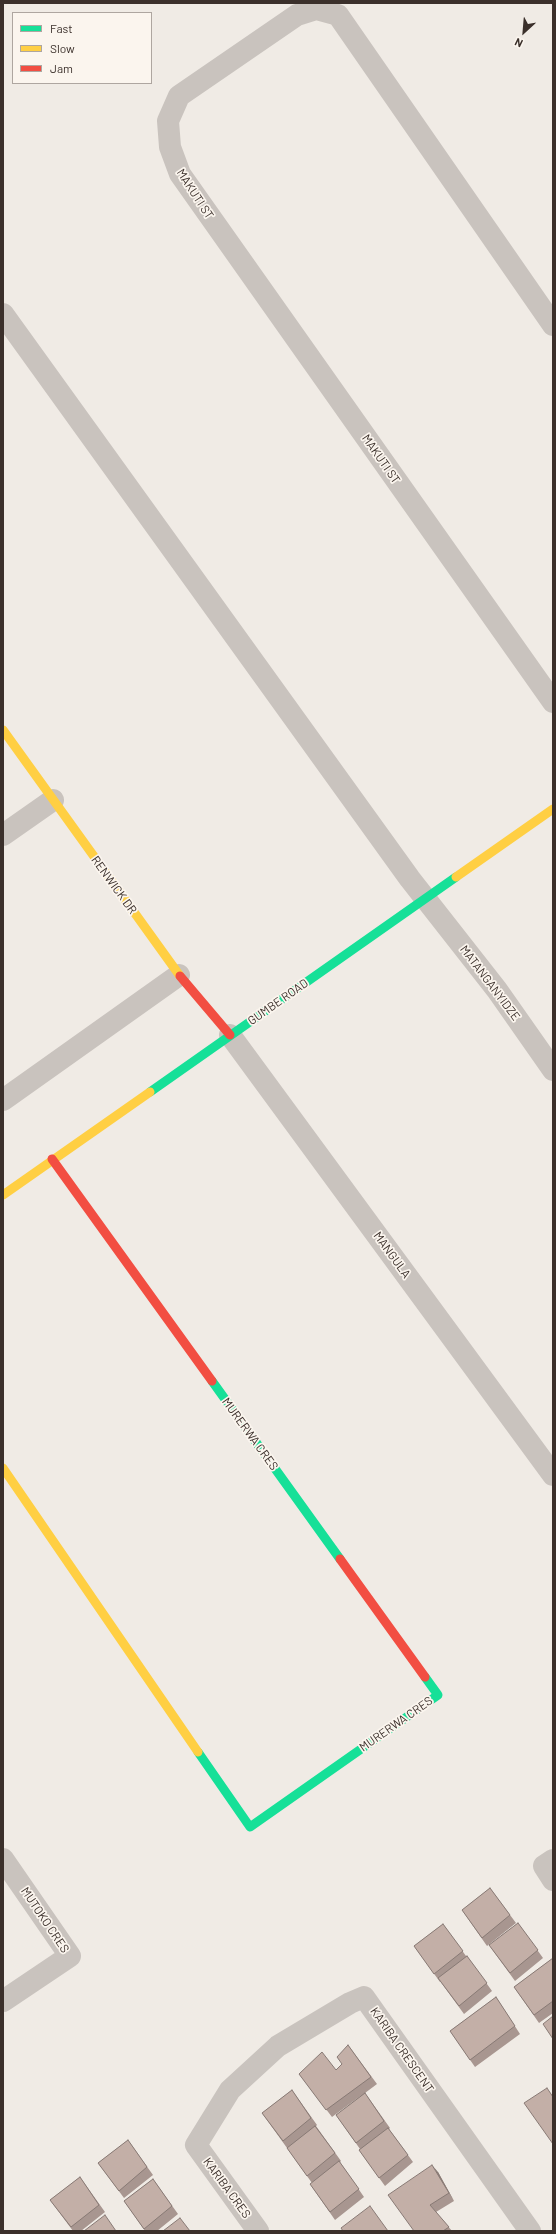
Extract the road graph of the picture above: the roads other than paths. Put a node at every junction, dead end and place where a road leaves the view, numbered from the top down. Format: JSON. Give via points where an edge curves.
{"nodes":[{"id":1,"x":3,"y":314,"type":"edge"},
{"id":2,"x":553,"y":325,"type":"edge"},
{"id":3,"x":553,"y":702,"type":"edge"},
{"id":4,"x":3,"y":730,"type":"edge"},
{"id":5,"x":53,"y":800,"type":"junction"},
{"id":6,"x":553,"y":809,"type":"edge"},
{"id":7,"x":3,"y":835,"type":"edge"},
{"id":8,"x":425,"y":899,"type":"junction"},
{"id":9,"x":179,"y":975,"type":"junction"},
{"id":10,"x":230,"y":1035,"type":"junction"},
{"id":11,"x":553,"y":1070,"type":"edge"},
{"id":12,"x":3,"y":1100,"type":"edge"},
{"id":13,"x":52,"y":1159,"type":"junction"},
{"id":14,"x":3,"y":1195,"type":"edge"},
{"id":15,"x":3,"y":1468,"type":"edge"},
{"id":16,"x":553,"y":1475,"type":"edge"},
{"id":17,"x":3,"y":1858,"type":"edge"},
{"id":18,"x":553,"y":1860,"type":"edge"},
{"id":19,"x":553,"y":1880,"type":"edge"},
{"id":20,"x":3,"y":2001,"type":"edge"},
{"id":21,"x":196,"y":2145,"type":"joint"},
{"id":22,"x":258,"y":2231,"type":"edge"},
{"id":23,"x":530,"y":2231,"type":"edge"}],
"edges":[{"from":1,"to":8,"type":"street","name":"MATANGANYIDZE"},
{"from":2,"to":3,"type":"street","name":"MAKUTI ST","via":[[338,15],[316,9],[297,15],[179,96],[168,121],[170,147],[180,174]]},
{"from":4,"to":5,"type":"street","name":"RENWICK DR"},
{"from":5,"to":7,"type":"street"},
{"from":5,"to":9,"type":"street","name":"RENWICK DR"},
{"from":6,"to":8,"type":"street","name":"GUMBE ROAD"},
{"from":8,"to":10,"type":"street","name":"GUMBE ROAD"},
{"from":8,"to":11,"type":"street","name":"MATANGANYIDZE","via":[[497,990]]},
{"from":9,"to":10,"type":"street","name":"RENWICK DR"},
{"from":9,"to":12,"type":"street"},
{"from":10,"to":13,"type":"street","name":"GUMBE ROAD"},
{"from":10,"to":16,"type":"street","name":"MANGULA"},
{"from":13,"to":14,"type":"street","name":"GUMBE ROAD"},
{"from":13,"to":15,"type":"street","name":"MURERWA CRES","via":[[438,1695],[250,1827]]},
{"from":17,"to":20,"type":"street","name":"MUTOKO CRES","via":[[70,1956]]},
{"from":18,"to":19,"type":"street","via":[[544,1866]]},
{"from":21,"to":22,"type":"street","name":"KARIBA CRES"},
{"from":21,"to":23,"type":"street","name":"KARIBA CRESCENT","via":[[230,2090],[278,2046],[364,1997]]}]}
